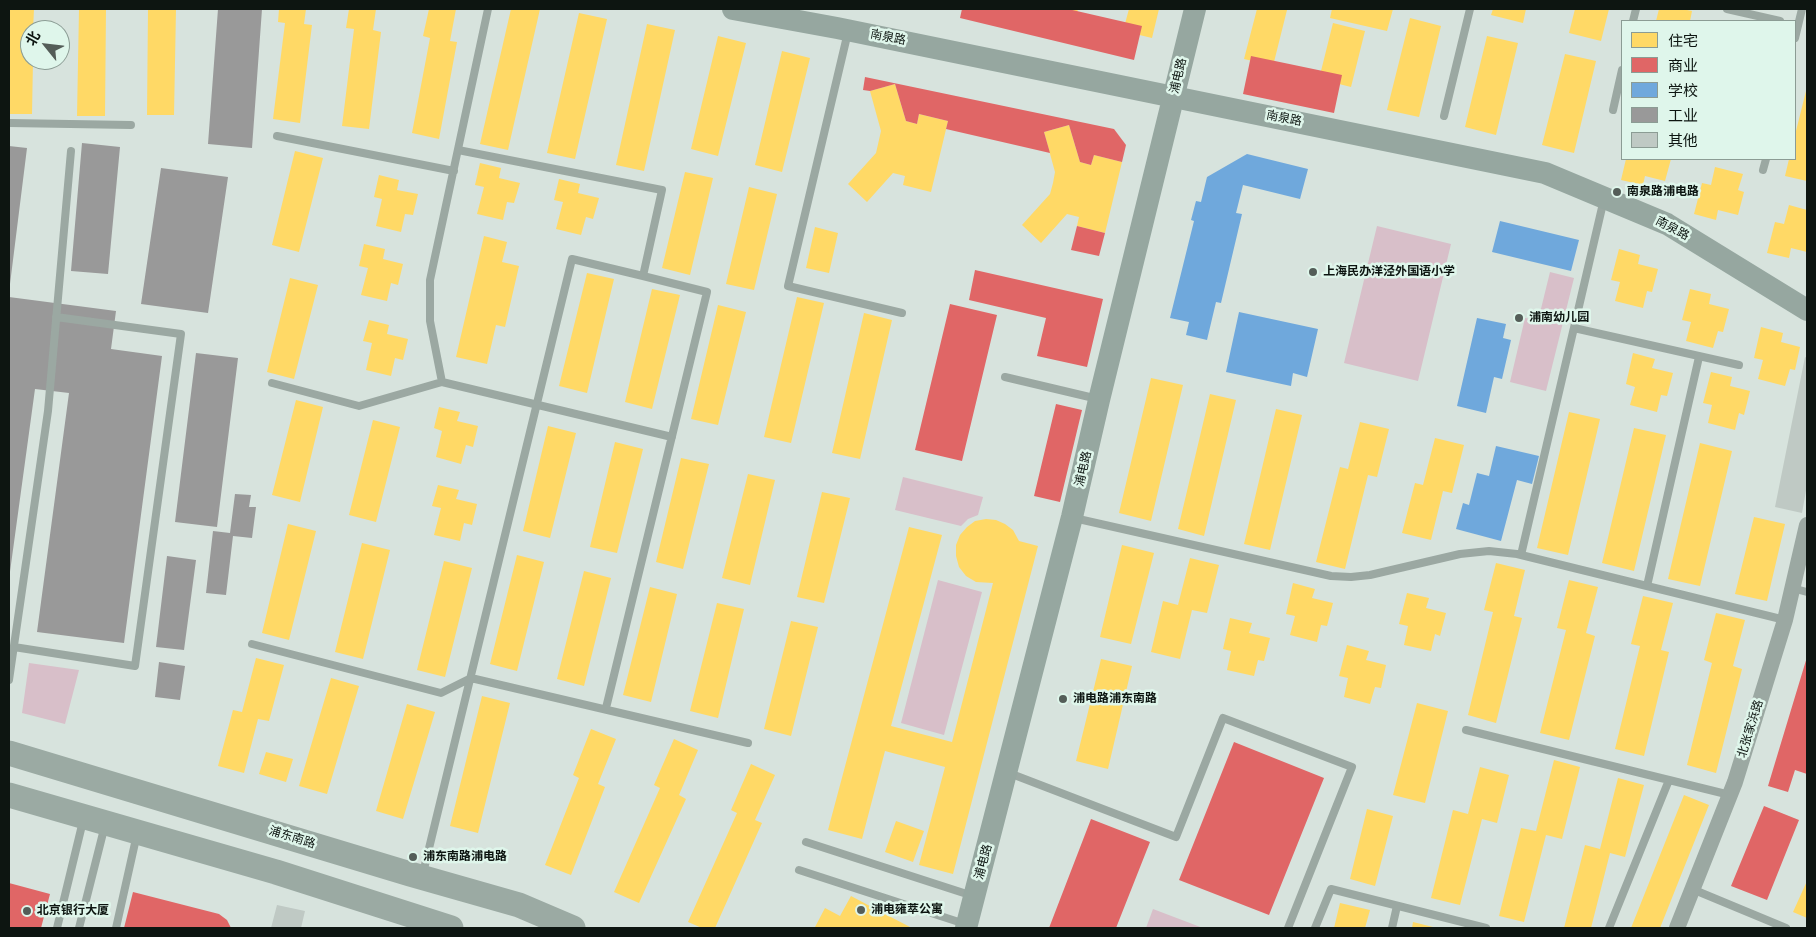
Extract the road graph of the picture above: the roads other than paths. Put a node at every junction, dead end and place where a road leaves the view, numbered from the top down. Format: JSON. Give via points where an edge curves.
{"nodes":[{"id":1,"x":488,"y":9,"type":"edge"},
{"id":2,"x":732,"y":9,"type":"edge"},
{"id":3,"x":1195,"y":9,"type":"edge"},
{"id":4,"x":1470,"y":9,"type":"edge"},
{"id":5,"x":1727,"y":9,"type":"edge"},
{"id":6,"x":1802,"y":9,"type":"edge"},
{"id":7,"x":1776,"y":20,"type":"edge"},
{"id":8,"x":1796,"y":25,"type":"edge"},
{"id":9,"x":848,"y":30,"type":"junction"},
{"id":10,"x":1621,"y":74,"type":"edge"},
{"id":11,"x":1174,"y":97,"type":"junction"},
{"id":12,"x":1613,"y":110,"type":"dead end"},
{"id":13,"x":1444,"y":116,"type":"dead end"},
{"id":14,"x":9,"y":123,"type":"edge"},
{"id":15,"x":131,"y":125,"type":"dead end"},
{"id":16,"x":277,"y":136,"type":"dead end"},
{"id":17,"x":458,"y":150,"type":"junction"},
{"id":18,"x":71,"y":152,"type":"dead end"},
{"id":19,"x":1766,"y":160,"type":"edge"},
{"id":20,"x":1763,"y":170,"type":"dead end"},
{"id":21,"x":454,"y":171,"type":"junction"},
{"id":22,"x":1604,"y":198,"type":"junction"},
{"id":23,"x":643,"y":276,"type":"junction"},
{"id":24,"x":1807,"y":310,"type":"edge"},
{"id":25,"x":902,"y":313,"type":"dead end"},
{"id":26,"x":56,"y":316,"type":"junction"},
{"id":27,"x":1574,"y":328,"type":"junction"},
{"id":28,"x":1699,"y":357,"type":"junction"},
{"id":29,"x":1739,"y":365,"type":"dead end"},
{"id":30,"x":1005,"y":377,"type":"dead end"},
{"id":31,"x":442,"y":382,"type":"junction"},
{"id":32,"x":272,"y":384,"type":"dead end"},
{"id":33,"x":1100,"y":400,"type":"junction"},
{"id":34,"x":537,"y":405,"type":"junction"},
{"id":35,"x":672,"y":437,"type":"junction"},
{"id":36,"x":1072,"y":517,"type":"junction"},
{"id":37,"x":1807,"y":525,"type":"edge"},
{"id":38,"x":1521,"y":555,"type":"junction"},
{"id":39,"x":1647,"y":586,"type":"junction"},
{"id":40,"x":1800,"y":590,"type":"edge"},
{"id":41,"x":1785,"y":620,"type":"junction"},
{"id":42,"x":252,"y":644,"type":"dead end"},
{"id":43,"x":14,"y":647,"type":"junction"},
{"id":44,"x":471,"y":678,"type":"junction"},
{"id":45,"x":9,"y":680,"type":"edge"},
{"id":46,"x":606,"y":708,"type":"junction"},
{"id":47,"x":1466,"y":730,"type":"dead end"},
{"id":48,"x":748,"y":743,"type":"dead end"},
{"id":49,"x":9,"y":753,"type":"edge"},
{"id":50,"x":1007,"y":772,"type":"junction"},
{"id":51,"x":1669,"y":780,"type":"junction"},
{"id":52,"x":9,"y":795,"type":"edge"},
{"id":53,"x":1730,"y":795,"type":"junction"},
{"id":54,"x":95,"y":820,"type":"junction"},
{"id":55,"x":137,"y":832,"type":"junction"},
{"id":56,"x":806,"y":842,"type":"dead end"},
{"id":57,"x":799,"y":870,"type":"dead end"},
{"id":58,"x":422,"y":878,"type":"junction"},
{"id":59,"x":1692,"y":889,"type":"junction"},
{"id":60,"x":974,"y":897,"type":"junction"},
{"id":61,"x":1397,"y":906,"type":"junction"},
{"id":62,"x":967,"y":927,"type":"edge"},
{"id":63,"x":57,"y":928,"type":"edge"},
{"id":64,"x":79,"y":928,"type":"edge"},
{"id":65,"x":116,"y":928,"type":"edge"},
{"id":66,"x":450,"y":928,"type":"edge"},
{"id":67,"x":572,"y":928,"type":"edge"},
{"id":68,"x":1288,"y":928,"type":"edge"},
{"id":69,"x":1315,"y":928,"type":"edge"},
{"id":70,"x":1392,"y":928,"type":"edge"},
{"id":71,"x":1486,"y":928,"type":"edge"},
{"id":72,"x":1610,"y":928,"type":"edge"},
{"id":73,"x":1677,"y":928,"type":"edge"},
{"id":74,"x":1786,"y":928,"type":"edge"}],
"edges":[{"from":1,"to":17,"type":"lane"},
{"from":2,"to":9,"type":"street","name":"南泉路"},
{"from":3,"to":11,"type":"street","name":"浦电路"},
{"from":4,"to":13,"type":"lane"},
{"from":5,"to":7,"type":"lane"},
{"from":6,"to":8,"type":"lane"},
{"from":9,"to":11,"type":"street","name":"南泉路"},
{"from":9,"to":25,"type":"lane","via":[[788,286]]},
{"from":10,"to":12,"type":"lane"},
{"from":11,"to":22,"type":"street","name":"南泉路","via":[[1545,173]]},
{"from":11,"to":33,"type":"street","name":"浦电路"},
{"from":14,"to":15,"type":"lane"},
{"from":16,"to":21,"type":"lane"},
{"from":17,"to":21,"type":"lane"},
{"from":17,"to":23,"type":"lane","via":[[662,190]]},
{"from":18,"to":26,"type":"lane"},
{"from":19,"to":20,"type":"lane"},
{"from":21,"to":31,"type":"lane","via":[[430,280],[430,321]]},
{"from":22,"to":24,"type":"street","name":"南泉路","via":[[1666,224]]},
{"from":22,"to":27,"type":"lane"},
{"from":23,"to":34,"type":"lane","via":[[572,259]]},
{"from":23,"to":35,"type":"lane","via":[[707,292]]},
{"from":26,"to":43,"type":"lane","via":[[48,411]]},
{"from":26,"to":43,"type":"lane","via":[[181,334],[135,666]]},
{"from":27,"to":28,"type":"lane"},
{"from":27,"to":38,"type":"lane"},
{"from":28,"to":29,"type":"lane"},
{"from":28,"to":39,"type":"lane"},
{"from":30,"to":33,"type":"lane"},
{"from":31,"to":32,"type":"lane","via":[[359,406]]},
{"from":31,"to":34,"type":"lane"},
{"from":33,"to":36,"type":"street","name":"浦电路"},
{"from":34,"to":35,"type":"lane"},
{"from":34,"to":44,"type":"lane"},
{"from":35,"to":46,"type":"lane"},
{"from":36,"to":38,"type":"lane","via":[[1331,576],[1370,575],[1460,554],[1489,551]]},
{"from":36,"to":50,"type":"street","name":"浦电路"},
{"from":37,"to":40,"type":"street","name":"北张家浜路"},
{"from":38,"to":39,"type":"lane"},
{"from":39,"to":41,"type":"lane"},
{"from":40,"to":41,"type":"street","name":"北张家浜路"},
{"from":41,"to":53,"type":"street","name":"北张家浜路"},
{"from":42,"to":44,"type":"lane","via":[[441,693]]},
{"from":43,"to":45,"type":"lane"},
{"from":44,"to":46,"type":"lane"},
{"from":44,"to":58,"type":"lane"},
{"from":46,"to":48,"type":"lane"},
{"from":47,"to":51,"type":"lane"},
{"from":49,"to":58,"type":"main road","name":"浦东南路"},
{"from":50,"to":60,"type":"street","name":"浦电路"},
{"from":50,"to":68,"type":"lane","via":[[1176,837],[1223,718],[1352,767]]},
{"from":51,"to":53,"type":"lane"},
{"from":51,"to":72,"type":"lane"},
{"from":52,"to":54,"type":"main road"},
{"from":53,"to":59,"type":"street","name":"北张家浜路"},
{"from":54,"to":55,"type":"main road"},
{"from":54,"to":63,"type":"lane"},
{"from":54,"to":64,"type":"lane"},
{"from":55,"to":65,"type":"lane"},
{"from":55,"to":66,"type":"main road","via":[[276,872]]},
{"from":56,"to":60,"type":"lane"},
{"from":57,"to":62,"type":"lane"},
{"from":58,"to":67,"type":"main road","name":"浦东南路","via":[[519,905]]},
{"from":59,"to":73,"type":"street","name":"北张家浜路"},
{"from":59,"to":74,"type":"lane"},
{"from":60,"to":62,"type":"street","name":"浦电路"},
{"from":61,"to":69,"type":"lane","via":[[1331,889]]},
{"from":61,"to":70,"type":"lane"},
{"from":61,"to":71,"type":"lane"}]}
